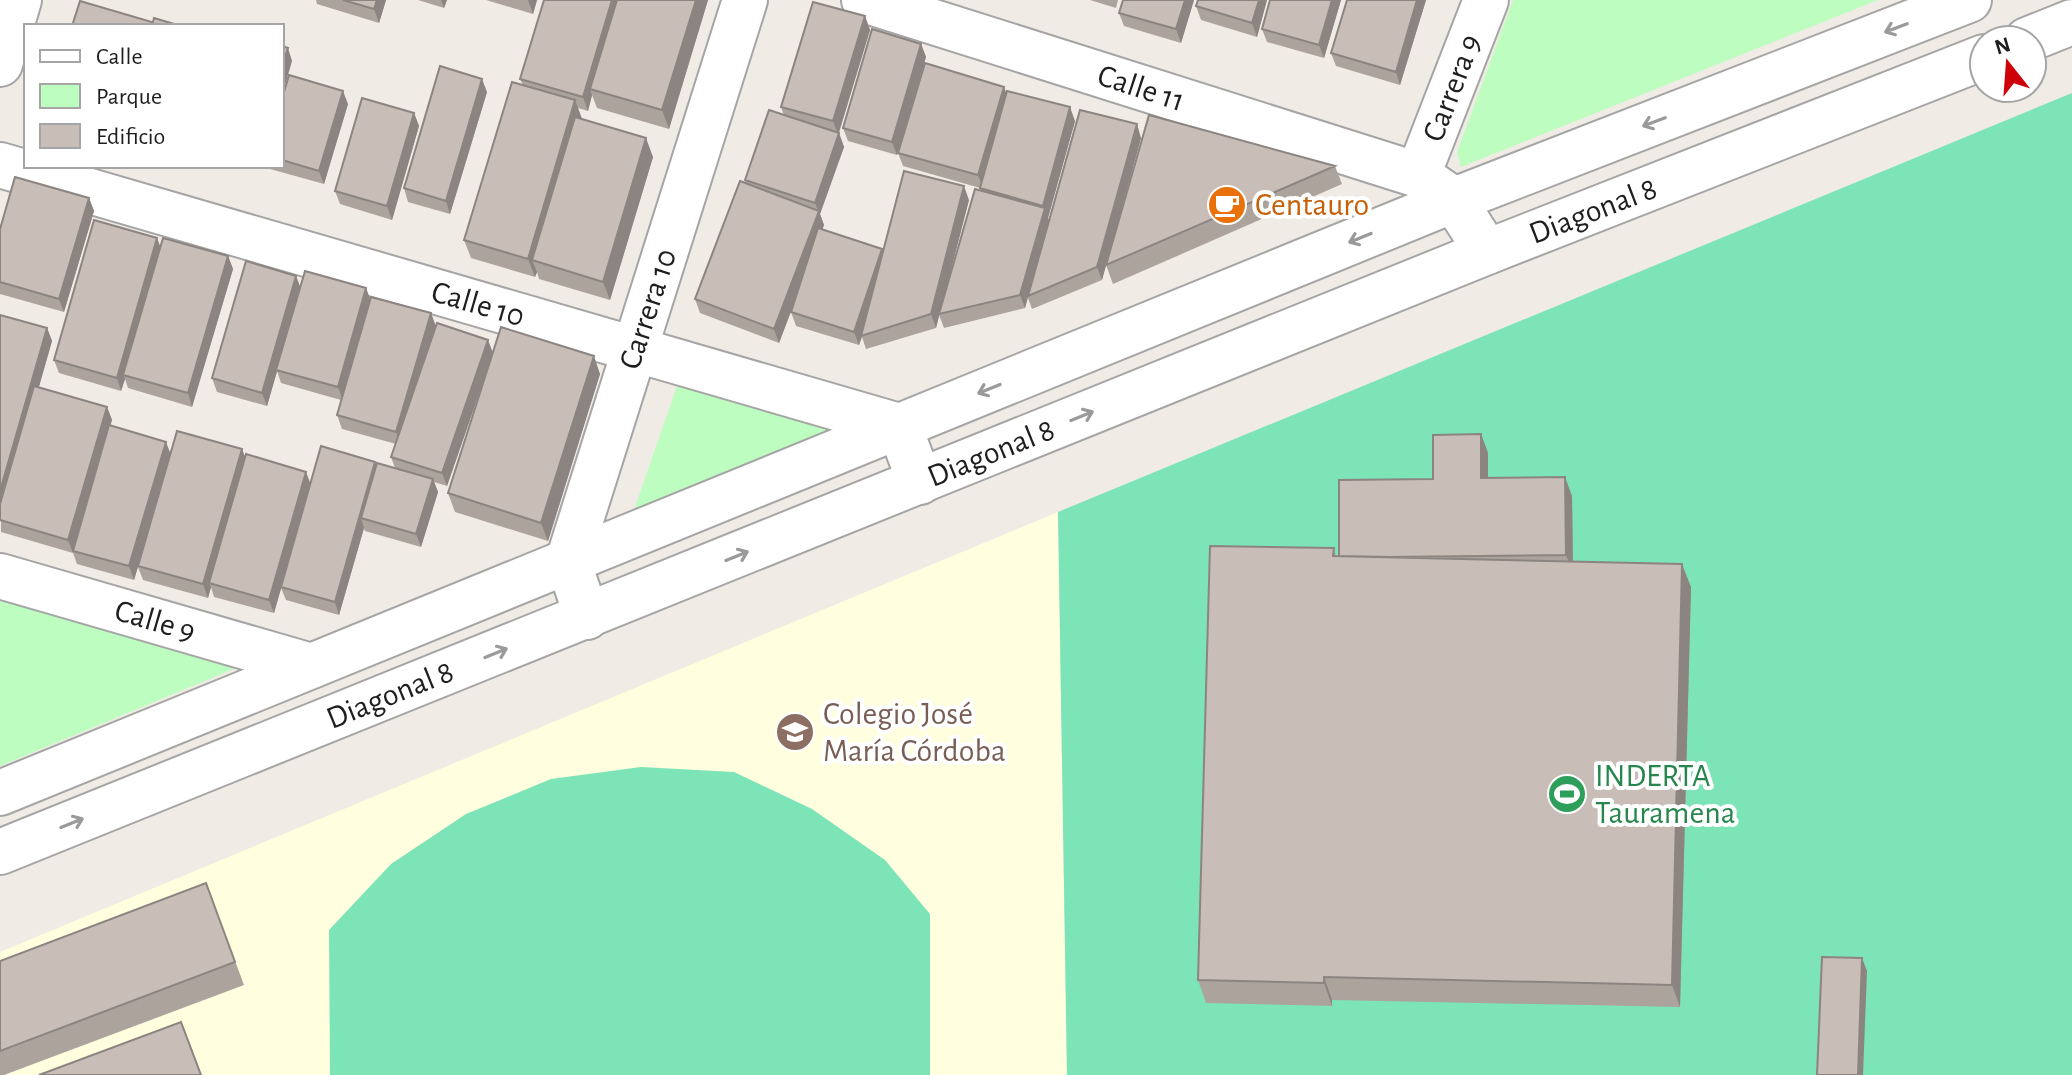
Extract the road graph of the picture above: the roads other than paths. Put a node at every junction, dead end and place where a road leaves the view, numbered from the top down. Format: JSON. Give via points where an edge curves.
{"nodes":[{"id":1,"x":19,"y":0,"type":"edge"},
{"id":2,"x":745,"y":0,"type":"edge"},
{"id":3,"x":864,"y":0,"type":"edge"},
{"id":4,"x":1486,"y":0,"type":"edge"},
{"id":5,"x":1969,"y":0,"type":"edge"},
{"id":6,"x":2072,"y":22,"type":"edge"},
{"id":7,"x":2048,"y":32,"type":"edge"},
{"id":8,"x":1968,"y":63,"type":"edge"},
{"id":9,"x":0,"y":64,"type":"edge"},
{"id":10,"x":0,"y":165,"type":"edge"},
{"id":11,"x":1418,"y":175,"type":"junction"},
{"id":12,"x":1454,"y":200,"type":"junction"},
{"id":13,"x":1487,"y":252,"type":"junction"},
{"id":14,"x":635,"y":349,"type":"junction"},
{"id":15,"x":899,"y":426,"type":"junction"},
{"id":16,"x":920,"y":482,"type":"junction"},
{"id":17,"x":568,"y":561,"type":"junction"},
{"id":18,"x":0,"y":576,"type":"edge"},
{"id":19,"x":587,"y":617,"type":"junction"},
{"id":20,"x":311,"y":666,"type":"junction"},
{"id":21,"x":0,"y":793,"type":"edge"},
{"id":22,"x":0,"y":852,"type":"edge"}],
"edges":[{"from":1,"to":9,"type":"street"},
{"from":2,"to":14,"type":"street","name":"Carrera 10"},
{"from":3,"to":11,"type":"street","name":"Calle 11"},
{"from":4,"to":11,"type":"street","name":"Carrera 9"},
{"from":5,"to":12,"type":"street","name":"Diagonal 8","one_way":true},
{"from":6,"to":7,"type":"street"},
{"from":8,"to":13,"type":"street","name":"Diagonal 8"},
{"from":10,"to":14,"type":"street","name":"Calle 10"},
{"from":11,"to":12,"type":"street","name":"Calle 11"},
{"from":12,"to":13,"type":"street"},
{"from":12,"to":15,"type":"street","name":"Diagonal 8","one_way":true},
{"from":16,"to":13,"type":"street","name":"Diagonal 8","one_way":true},
{"from":14,"to":15,"type":"street","name":"Calle 10"},
{"from":14,"to":17,"type":"street","name":"Carrera 10"},
{"from":15,"to":16,"type":"street"},
{"from":15,"to":17,"type":"street","name":"Diagonal 8"},
{"from":19,"to":16,"type":"street","name":"Diagonal 8","one_way":true},
{"from":17,"to":19,"type":"street"},
{"from":17,"to":20,"type":"street","name":"Diagonal 8"},
{"from":18,"to":20,"type":"street","name":"Calle 9"},
{"from":22,"to":19,"type":"street","name":"Diagonal 8","one_way":true},
{"from":20,"to":21,"type":"street","name":"Diagonal 8"}]}
